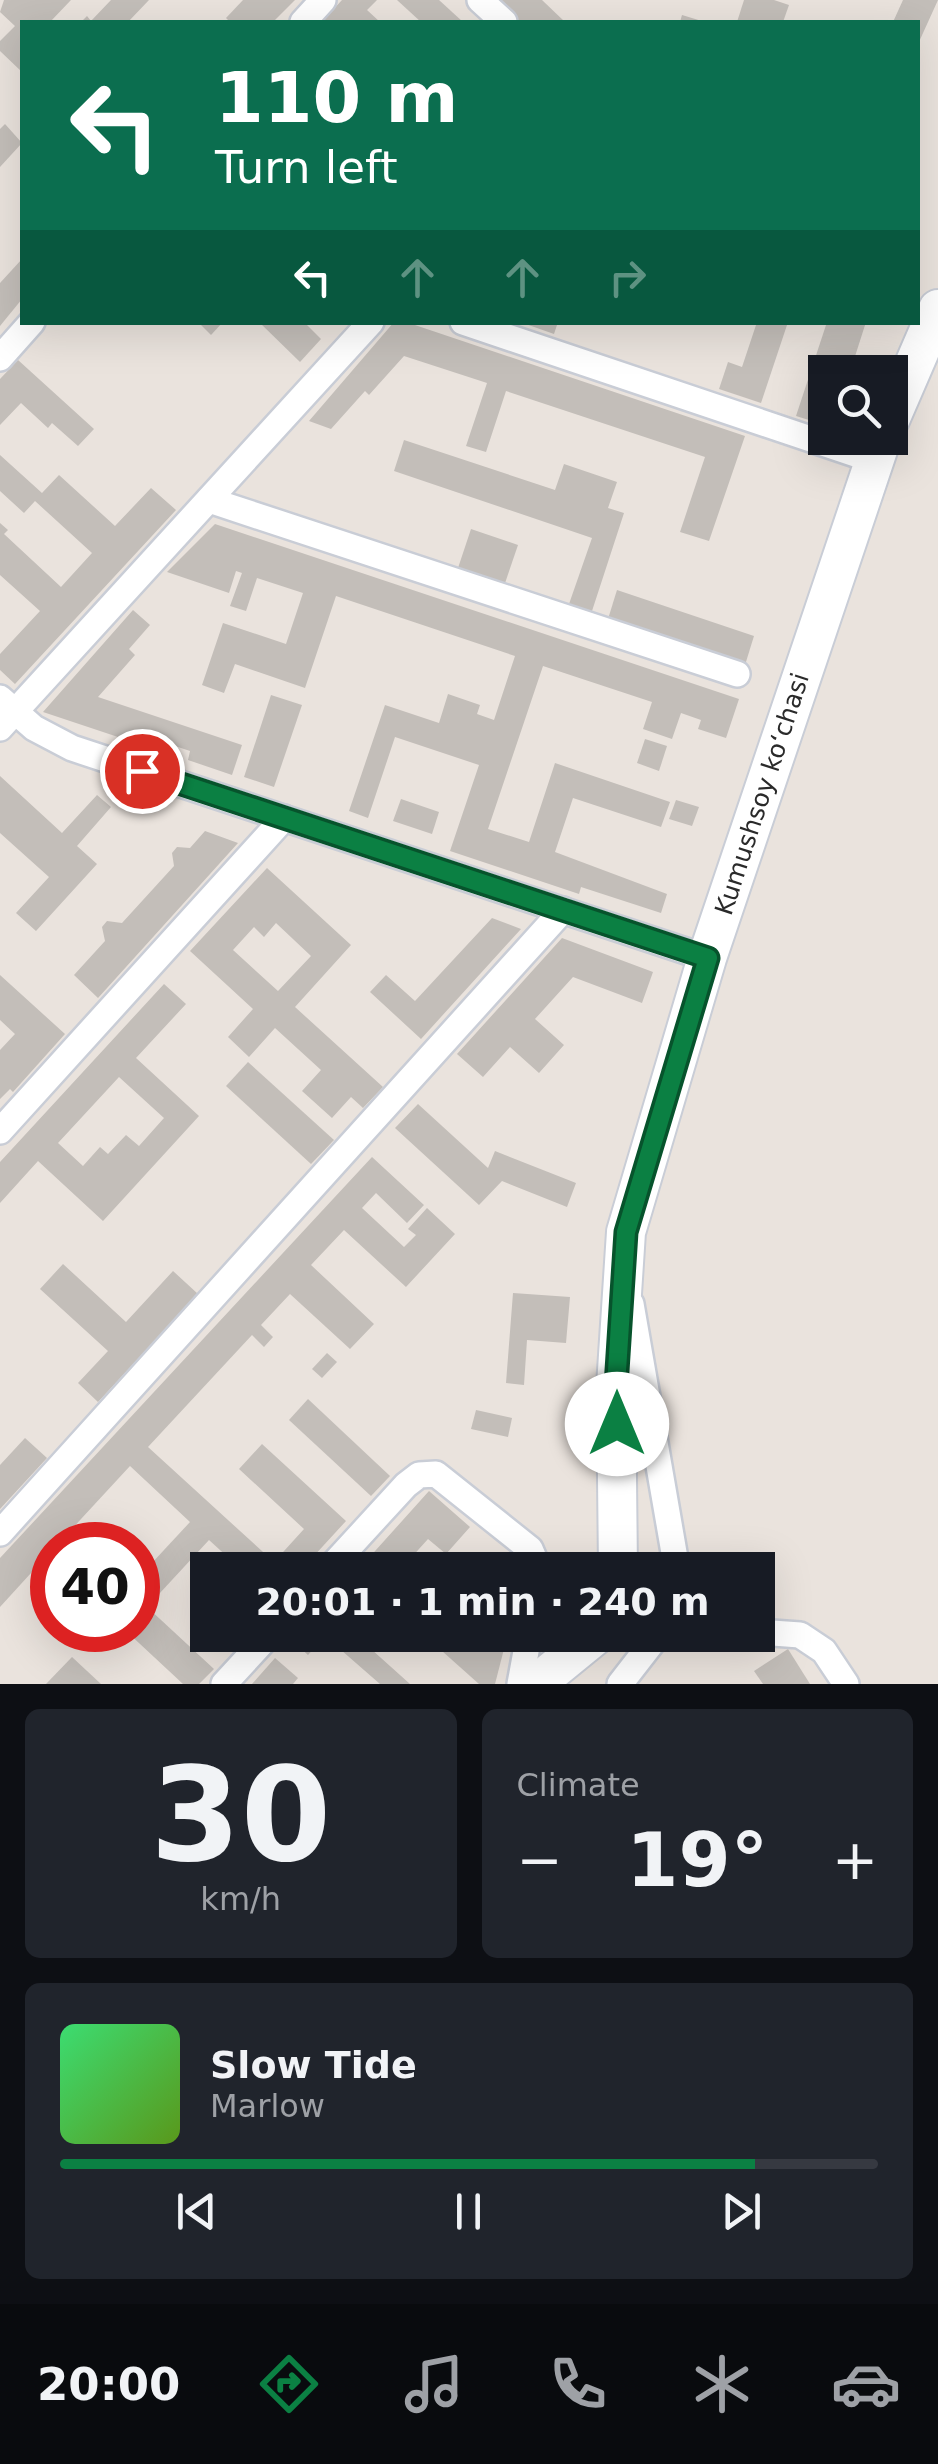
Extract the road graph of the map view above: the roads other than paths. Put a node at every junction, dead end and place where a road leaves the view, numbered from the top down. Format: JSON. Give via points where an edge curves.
{"nodes":[{"id":1,"x":323,"y":0,"type":"edge"},
{"id":2,"x":480,"y":0,"type":"edge"},
{"id":3,"x":305,"y":20,"type":"edge"},
{"id":4,"x":502,"y":20,"type":"edge"},
{"id":5,"x":938,"y":310,"type":"edge"},
{"id":6,"x":29,"y":325,"type":"edge"},
{"id":7,"x":368,"y":325,"type":"edge"},
{"id":8,"x":473,"y":325,"type":"edge"},
{"id":9,"x":0,"y":358,"type":"edge"},
{"id":10,"x":908,"y":379,"type":"edge"},
{"id":11,"x":808,"y":428,"type":"edge"},
{"id":12,"x":876,"y":455,"type":"edge"},
{"id":13,"x":209,"y":500,"type":"junction"},
{"id":14,"x":737,"y":674,"type":"dead end"},
{"id":15,"x":5,"y":712,"type":"edge"},
{"id":16,"x":284,"y":818,"type":"junction"},
{"id":17,"x":563,"y":910,"type":"junction"},
{"id":18,"x":708,"y":958,"type":"junction"},
{"id":19,"x":0,"y":1130,"type":"edge"},
{"id":20,"x":624,"y":1275,"type":"junction"},
{"id":21,"x":0,"y":1533,"type":"edge"},
{"id":22,"x":344,"y":1552,"type":"edge"},
{"id":23,"x":531,"y":1552,"type":"edge"},
{"id":24,"x":618,"y":1552,"type":"edge"},
{"id":25,"x":674,"y":1552,"type":"edge"},
{"id":26,"x":775,"y":1633,"type":"edge"},
{"id":27,"x":253,"y":1652,"type":"edge"},
{"id":28,"x":526,"y":1652,"type":"edge"},
{"id":29,"x":575,"y":1652,"type":"edge"},
{"id":30,"x":645,"y":1652,"type":"edge"},
{"id":31,"x":224,"y":1684,"type":"edge"},
{"id":32,"x":520,"y":1684,"type":"edge"},
{"id":33,"x":536,"y":1684,"type":"edge"},
{"id":34,"x":620,"y":1684,"type":"edge"},
{"id":35,"x":846,"y":1684,"type":"edge"}],
"edges":[{"from":1,"to":3,"type":"street"},
{"from":2,"to":4,"type":"street"},
{"from":5,"to":10,"type":"street"},
{"from":6,"to":9,"type":"street"},
{"from":7,"to":13,"type":"street"},
{"from":8,"to":11,"type":"street"},
{"from":12,"to":18,"type":"street","name":"Kumushsoy koʻchasi"},
{"from":13,"to":14,"type":"street"},
{"from":13,"to":15,"type":"street"},
{"from":15,"to":16,"type":"street","via":[[72,748]]},
{"from":16,"to":17,"type":"street"},
{"from":16,"to":19,"type":"street"},
{"from":17,"to":18,"type":"street"},
{"from":17,"to":21,"type":"street"},
{"from":18,"to":20,"type":"street","name":"Kumushsoy koʻchasi","via":[[635,1192]]},
{"from":20,"to":24,"type":"street","name":"Kumushsoy koʻchasi","via":[[616,1386]]},
{"from":20,"to":25,"type":"street"},
{"from":22,"to":23,"type":"street","via":[[406,1484],[427,1473]]},
{"from":26,"to":35,"type":"street","via":[[800,1635],[824,1650]]},
{"from":27,"to":31,"type":"street"},
{"from":28,"to":32,"type":"street"},
{"from":29,"to":33,"type":"street"},
{"from":30,"to":34,"type":"street"}]}
